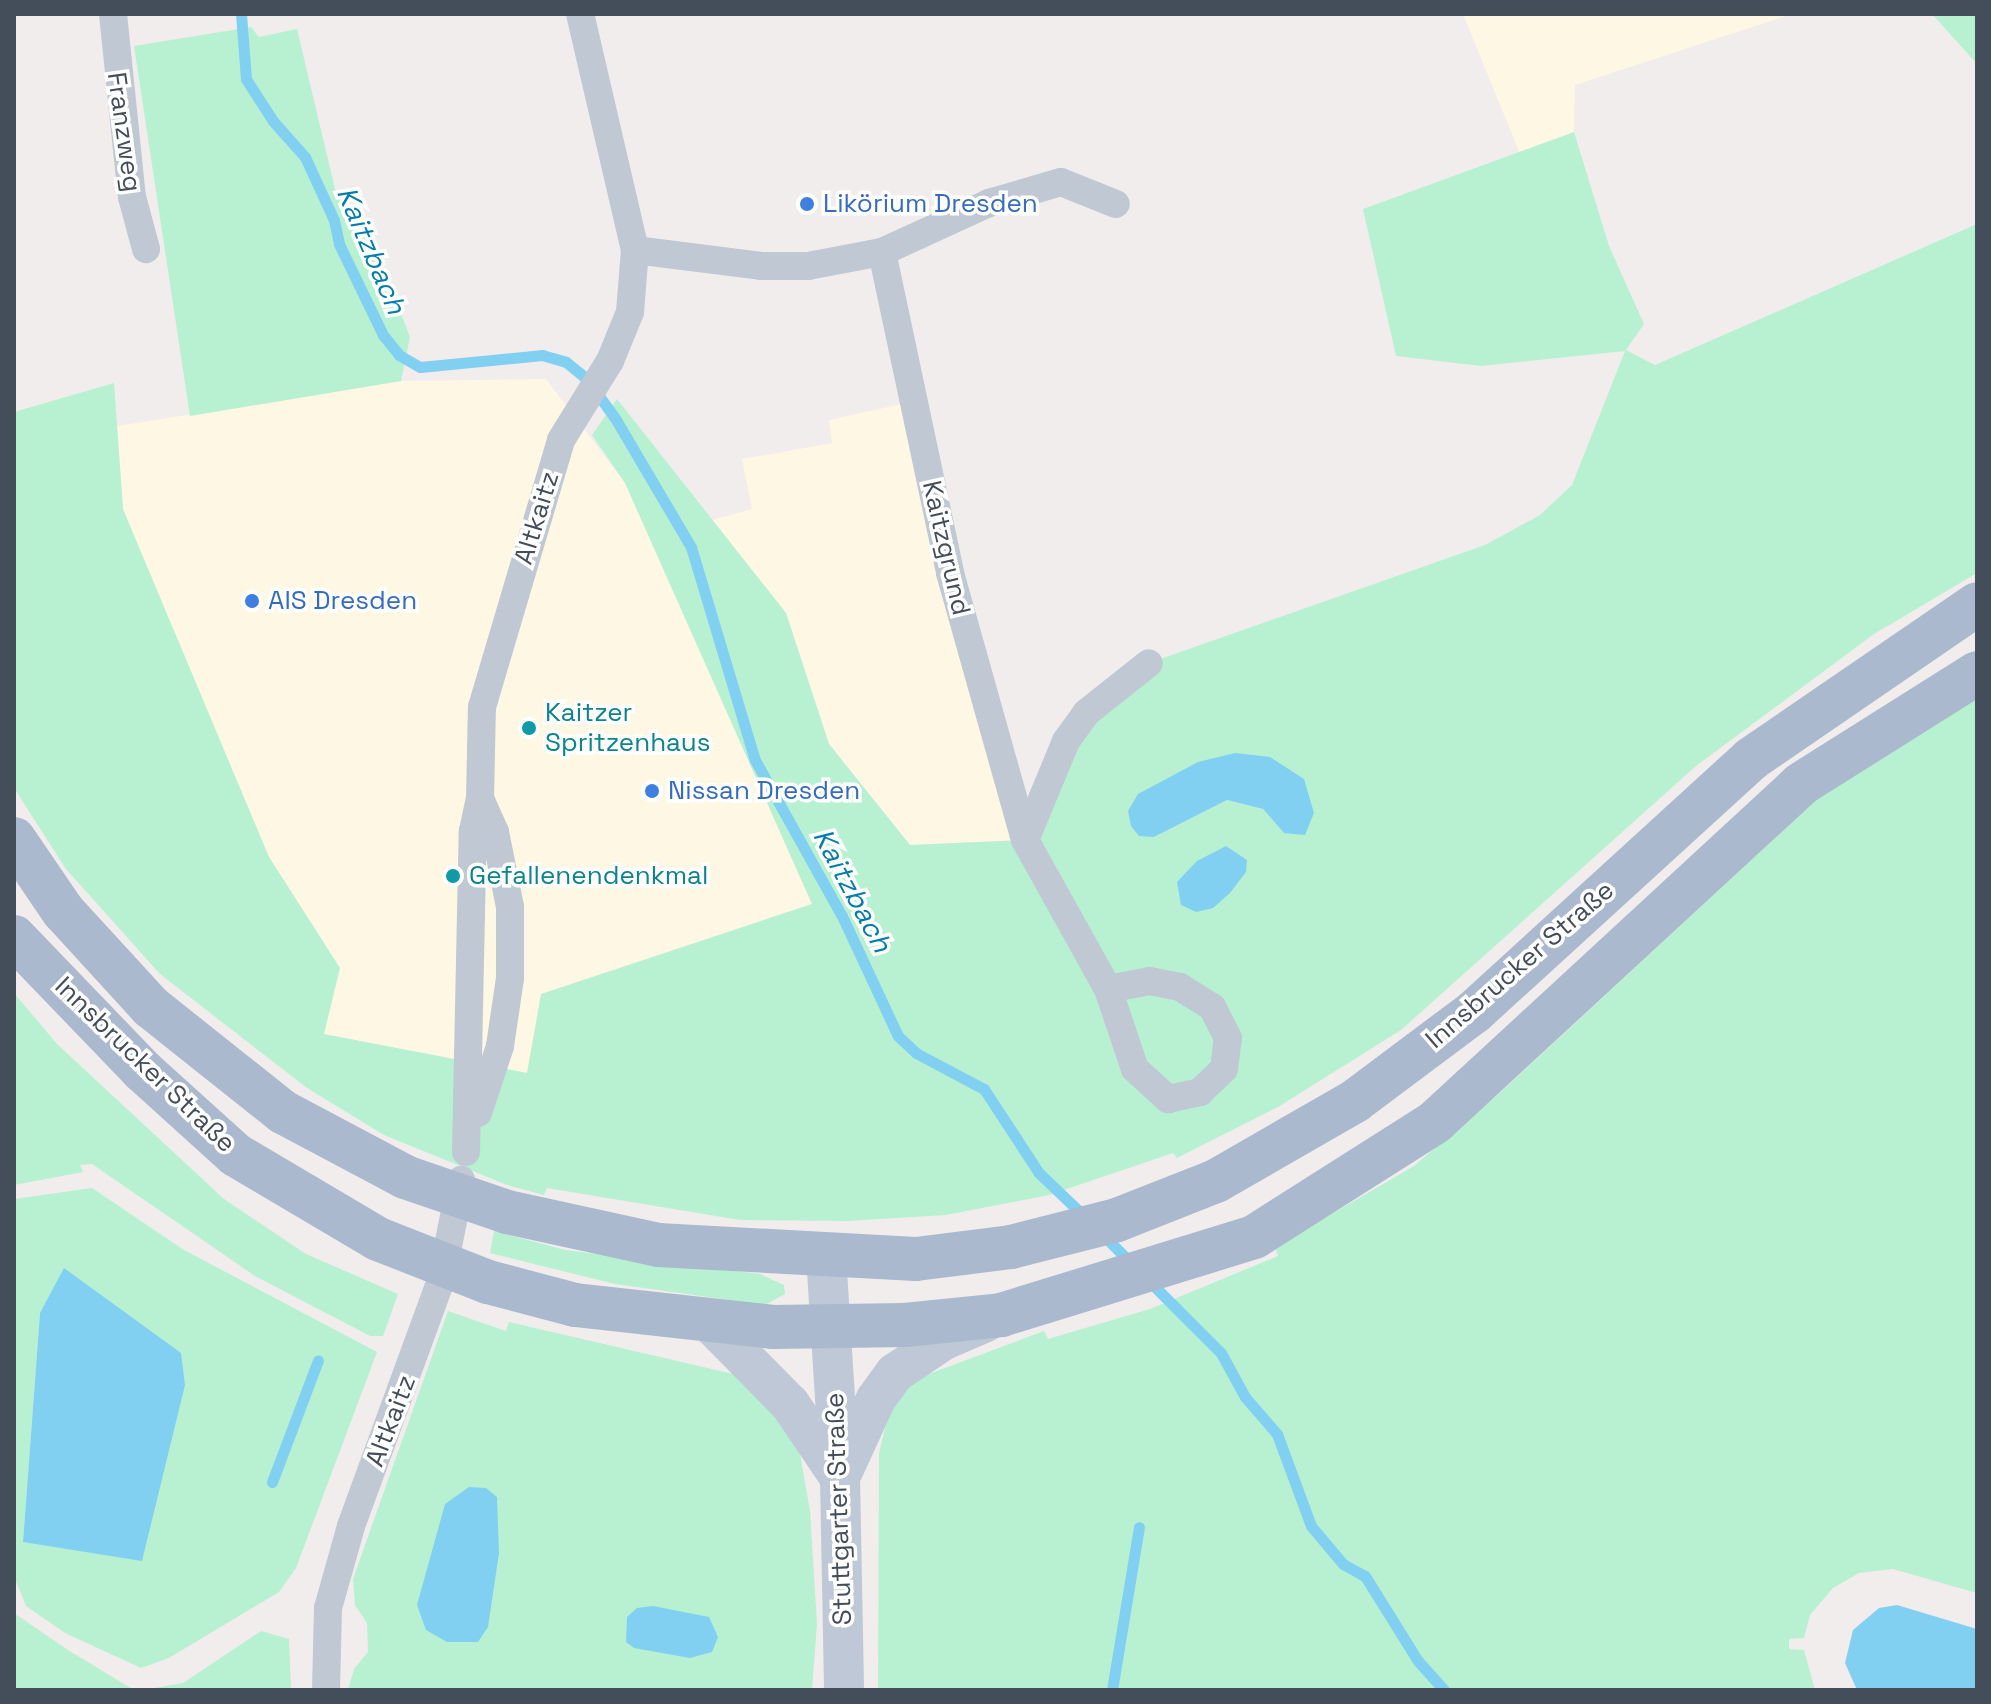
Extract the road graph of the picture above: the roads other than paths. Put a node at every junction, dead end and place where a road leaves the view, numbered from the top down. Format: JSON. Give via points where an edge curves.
{"nodes":[{"id":1,"x":113,"y":14,"type":"edge"},
{"id":2,"x":580,"y":14,"type":"edge"},
{"id":3,"x":1116,"y":204,"type":"dead end"},
{"id":4,"x":146,"y":249,"type":"dead end"},
{"id":5,"x":635,"y":250,"type":"junction"},
{"id":6,"x":882,"y":252,"type":"junction"},
{"id":7,"x":1977,"y":604,"type":"edge"},
{"id":8,"x":1149,"y":663,"type":"dead end"},
{"id":9,"x":1977,"y":673,"type":"edge"},
{"id":10,"x":480,"y":799,"type":"junction"},
{"id":11,"x":14,"y":839,"type":"edge"},
{"id":12,"x":1025,"y":840,"type":"junction"},
{"id":13,"x":14,"y":937,"type":"edge"},
{"id":14,"x":1108,"y":989,"type":"junction"},
{"id":15,"x":466,"y":1152,"type":"junction"},
{"id":16,"x":826,"y":1255,"type":"junction"},
{"id":17,"x":1020,"y":1311,"type":"junction"},
{"id":18,"x":710,"y":1323,"type":"junction"},
{"id":19,"x":832,"y":1328,"type":"junction"},
{"id":20,"x":840,"y":1478,"type":"junction"},
{"id":21,"x":326,"y":1690,"type":"edge"},
{"id":22,"x":844,"y":1690,"type":"edge"}],
"edges":[{"from":1,"to":4,"type":"street","name":"Franzweg","via":[[132,197]]},
{"from":2,"to":5,"type":"street","name":"Altkaitz"},
{"from":3,"to":6,"type":"street","via":[[1061,182],[989,203]]},
{"from":5,"to":6,"type":"street","via":[[761,266],[808,266]]},
{"from":5,"to":10,"type":"street","name":"Altkaitz","via":[[630,312],[610,361],[561,440],[482,707]]},
{"from":6,"to":12,"type":"street","name":"Kaitzgrund","via":[[950,573]]},
{"from":7,"to":16,"type":"main road","name":"Innsbrucker Straße","via":[[1751,759],[1474,1012],[1355,1101],[1216,1181],[1117,1220],[1011,1247],[916,1259]]},
{"from":8,"to":12,"type":"street","via":[[1079,722]]},
{"from":9,"to":17,"type":"main road","name":"Innsbrucker Straße","via":[[1801,784],[1435,1122],[1254,1237]]},
{"from":10,"to":15,"type":"street","name":"Altkaitz","via":[[473,831]]},
{"from":10,"to":15,"type":"street","name":"Altkaitz","via":[[495,832],[510,907],[510,978],[500,1046]]},
{"from":11,"to":16,"type":"main road","name":"Innsbrucker Straße","via":[[63,911],[151,1007],[283,1112],[405,1177],[507,1212],[658,1245]]},
{"from":12,"to":14,"type":"street","name":"Kaitzgrund"},
{"from":13,"to":18,"type":"main road","name":"Innsbrucker Straße","via":[[143,1071],[236,1155],[378,1239],[488,1282],[575,1305]]},
{"from":14,"to":14,"type":"street","name":"Kaitzgrund","via":[[1135,1069],[1168,1099],[1200,1092],[1224,1069],[1228,1038],[1212,1007],[1180,987],[1150,981]]},
{"from":15,"to":21,"type":"street","name":"Altkaitz","via":[[442,1277],[351,1526],[328,1608]]},
{"from":16,"to":19,"type":"main road"},
{"from":17,"to":19,"type":"main road","name":"Innsbrucker Straße"},
{"from":17,"to":20,"type":"main road","via":[[944,1340],[895,1373],[876,1399]]},
{"from":18,"to":19,"type":"main road","name":"Innsbrucker Straße"},
{"from":18,"to":20,"type":"main road","via":[[790,1404]]},
{"from":19,"to":20,"type":"main road","name":"Stuttgarter Straße"},
{"from":20,"to":22,"type":"main road","name":"Stuttgarter Straße"}]}
